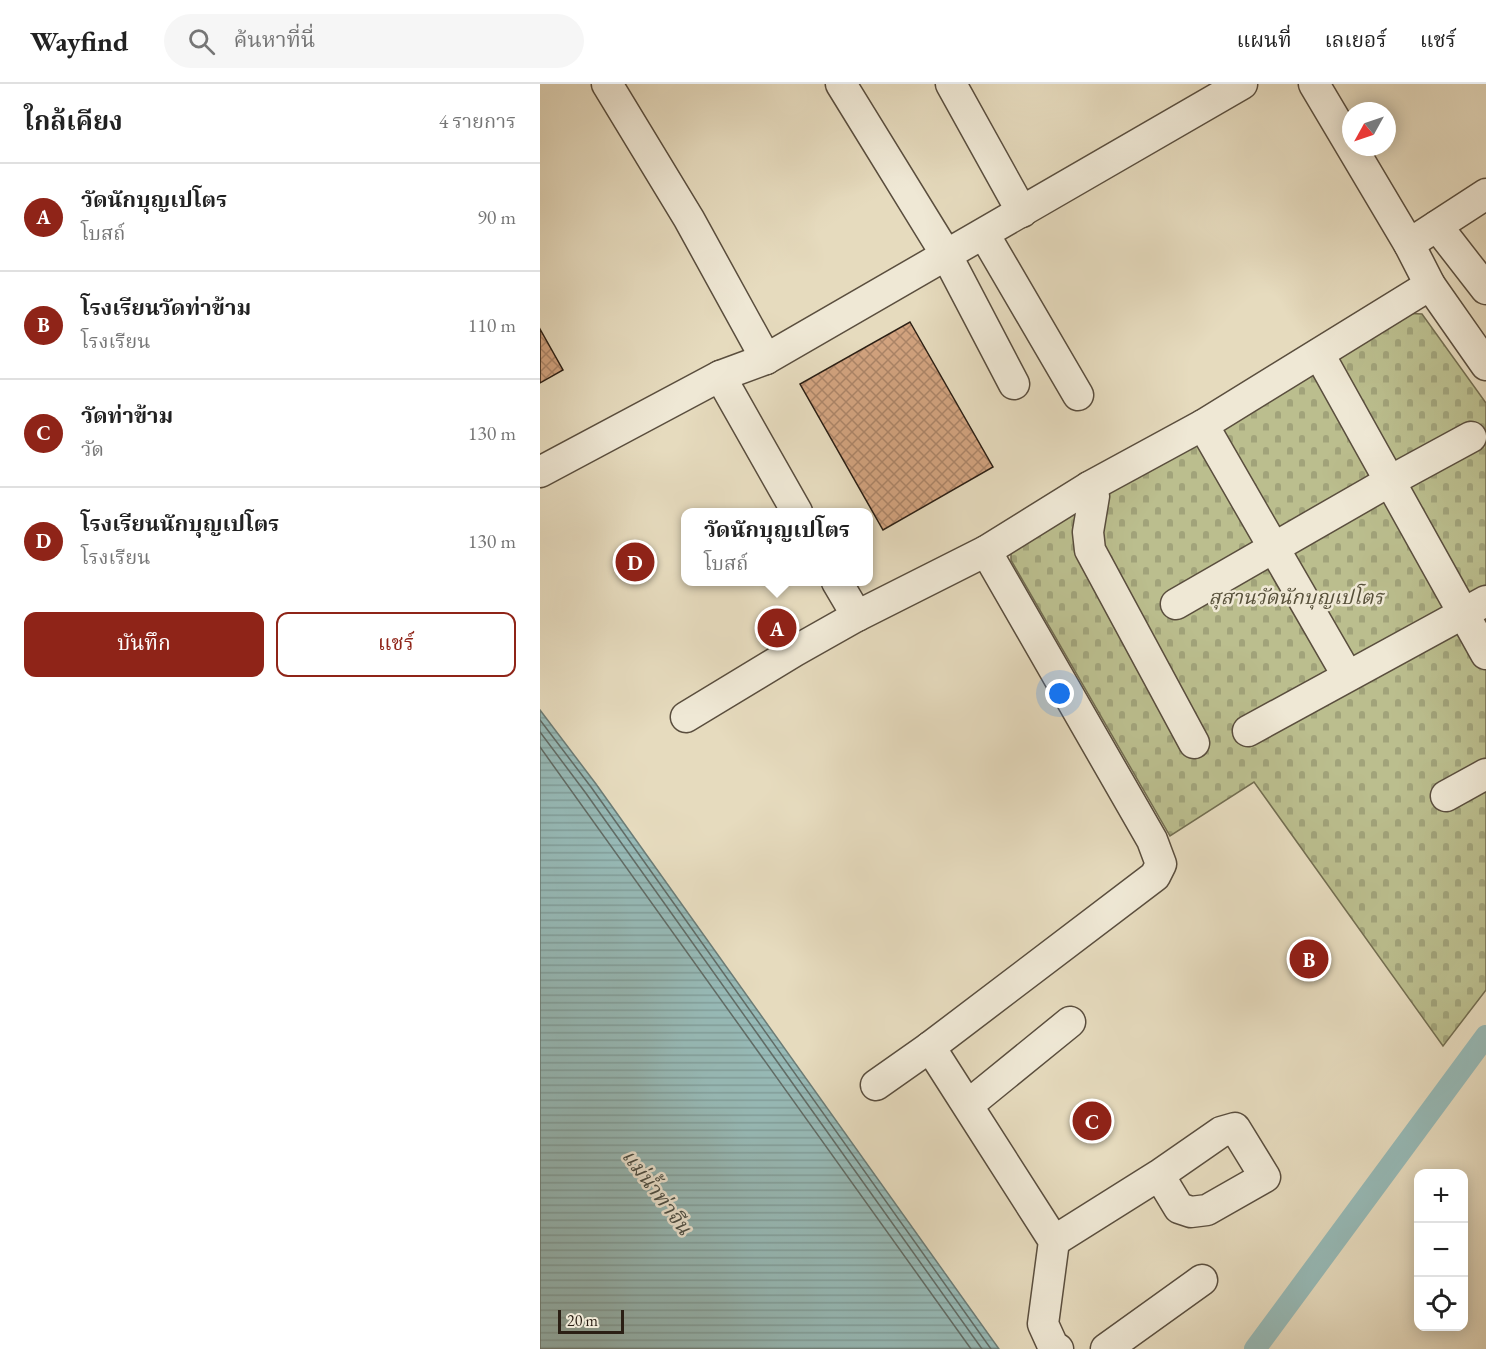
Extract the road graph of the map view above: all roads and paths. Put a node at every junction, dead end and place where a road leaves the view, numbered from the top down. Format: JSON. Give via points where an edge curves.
{"nodes":[{"id":1,"x":607,"y":84,"type":"edge"},
{"id":2,"x":841,"y":84,"type":"edge"},
{"id":3,"x":951,"y":84,"type":"edge"},
{"id":4,"x":1242,"y":84,"type":"edge"},
{"id":5,"x":1314,"y":84,"type":"edge"},
{"id":6,"x":1486,"y":194,"type":"edge"},
{"id":7,"x":1022,"y":212,"type":"junction"},
{"id":8,"x":1437,"y":226,"type":"junction"},
{"id":9,"x":984,"y":234,"type":"junction"},
{"id":10,"x":1409,"y":244,"type":"junction"},
{"id":11,"x":947,"y":256,"type":"junction"},
{"id":12,"x":1430,"y":285,"type":"junction"},
{"id":13,"x":1486,"y":289,"type":"edge"},
{"id":14,"x":1319,"y":354,"type":"junction"},
{"id":15,"x":766,"y":359,"type":"junction"},
{"id":16,"x":1486,"y":366,"type":"edge"},
{"id":17,"x":720,"y":376,"type":"junction"},
{"id":18,"x":1014,"y":384,"type":"dead end"},
{"id":19,"x":1078,"y":395,"type":"dead end"},
{"id":20,"x":1203,"y":425,"type":"junction"},
{"id":21,"x":1471,"y":437,"type":"dead end"},
{"id":22,"x":540,"y":472,"type":"edge"},
{"id":23,"x":1390,"y":481,"type":"junction"},
{"id":24,"x":1089,"y":487,"type":"junction"},
{"id":25,"x":795,"y":508,"type":"edge"},
{"id":26,"x":1273,"y":549,"type":"junction"},
{"id":27,"x":986,"y":551,"type":"junction"},
{"id":28,"x":839,"y":586,"type":"edge"},
{"id":29,"x":1176,"y":604,"type":"dead end"},
{"id":30,"x":1475,"y":607,"type":"edge"},
{"id":31,"x":857,"y":616,"type":"junction"},
{"id":32,"x":1486,"y":654,"type":"edge"},
{"id":33,"x":1347,"y":675,"type":"junction"},
{"id":34,"x":686,"y":717,"type":"dead end"},
{"id":35,"x":1248,"y":731,"type":"dead end"},
{"id":36,"x":1194,"y":743,"type":"dead end"},
{"id":37,"x":1486,"y":774,"type":"edge"},
{"id":38,"x":1446,"y":796,"type":"dead end"},
{"id":39,"x":1070,"y":1022,"type":"dead end"},
{"id":40,"x":930,"y":1047,"type":"junction"},
{"id":41,"x":876,"y":1085,"type":"dead end"},
{"id":42,"x":968,"y":1106,"type":"junction"},
{"id":43,"x":1160,"y":1175,"type":"dead end"},
{"id":44,"x":1054,"y":1241,"type":"junction"},
{"id":45,"x":1202,"y":1280,"type":"dead end"},
{"id":46,"x":1058,"y":1349,"type":"edge"},
{"id":47,"x":1106,"y":1349,"type":"edge"}],
"edges":[{"from":1,"to":15,"type":"street","via":[[689,219]]},
{"from":2,"to":11,"type":"street"},
{"from":3,"to":7,"type":"street"},
{"from":4,"to":7,"type":"street"},
{"from":5,"to":10,"type":"street"},
{"from":6,"to":8,"type":"street"},
{"from":7,"to":9,"type":"street"},
{"from":8,"to":10,"type":"street"},
{"from":8,"to":13,"type":"street"},
{"from":9,"to":11,"type":"street"},
{"from":9,"to":19,"type":"street"},
{"from":10,"to":12,"type":"street"},
{"from":11,"to":15,"type":"street"},
{"from":11,"to":18,"type":"street"},
{"from":12,"to":14,"type":"street"},
{"from":12,"to":16,"type":"street"},
{"from":14,"to":20,"type":"street"},
{"from":14,"to":23,"type":"street"},
{"from":15,"to":17,"type":"street"},
{"from":17,"to":22,"type":"street"},
{"from":17,"to":25,"type":"street"},
{"from":20,"to":24,"type":"street"},
{"from":20,"to":26,"type":"street"},
{"from":21,"to":23,"type":"street"},
{"from":23,"to":26,"type":"street"},
{"from":23,"to":30,"type":"street"},
{"from":24,"to":27,"type":"street"},
{"from":24,"to":36,"type":"street","via":[[1094,496],[1088,532],[1090,550]]},
{"from":26,"to":29,"type":"street"},
{"from":26,"to":33,"type":"street"},
{"from":27,"to":31,"type":"street"},
{"from":27,"to":40,"type":"street","via":[[1152,840],[1161,864],[1155,876]]},
{"from":28,"to":31,"type":"street"},
{"from":30,"to":32,"type":"street"},
{"from":30,"to":33,"type":"street"},
{"from":31,"to":34,"type":"street"},
{"from":33,"to":35,"type":"street"},
{"from":37,"to":38,"type":"street"},
{"from":39,"to":42,"type":"street"},
{"from":40,"to":41,"type":"street"},
{"from":40,"to":42,"type":"street"},
{"from":42,"to":44,"type":"street"},
{"from":43,"to":44,"type":"street"},
{"from":44,"to":46,"type":"street","via":[[1043,1324]]},
{"from":45,"to":47,"type":"street"}]}
